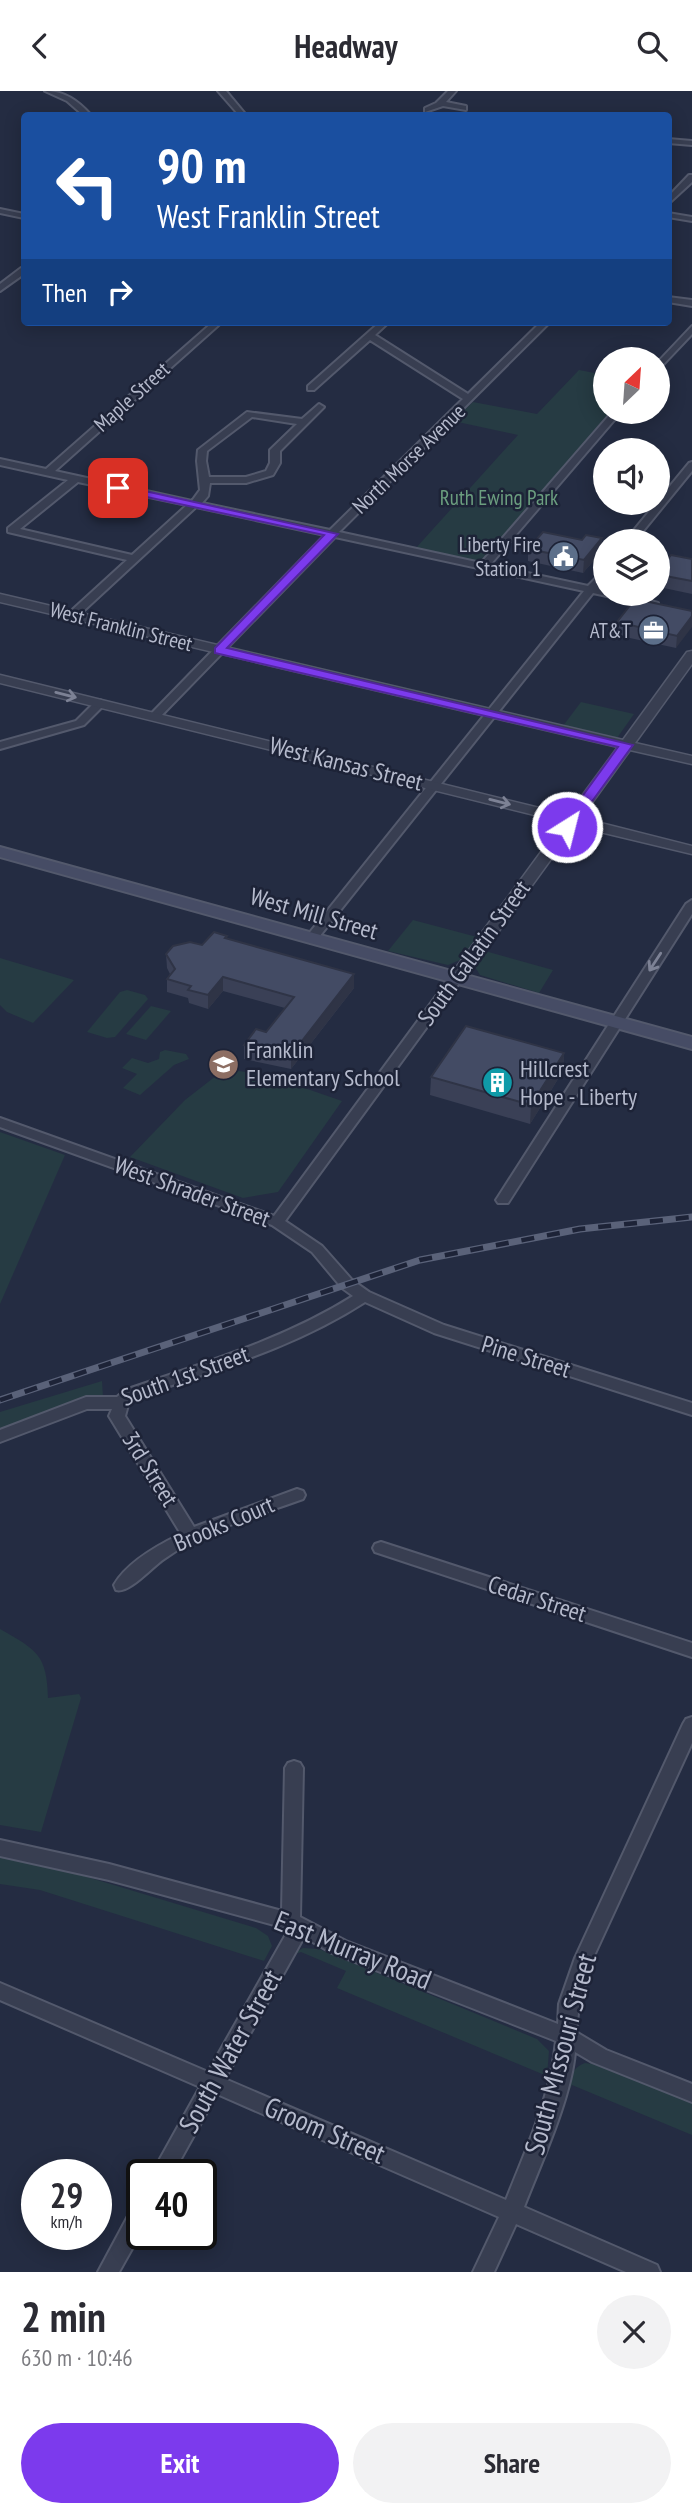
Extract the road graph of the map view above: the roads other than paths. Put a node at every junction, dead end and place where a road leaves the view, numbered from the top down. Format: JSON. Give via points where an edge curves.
{"nodes":[{"id":1,"x":49,"y":91,"type":"edge"},
{"id":2,"x":222,"y":91,"type":"edge"},
{"id":3,"x":452,"y":91,"type":"edge"},
{"id":4,"x":441,"y":103,"type":"junction"},
{"id":5,"x":463,"y":108,"type":"dead end"},
{"id":6,"x":428,"y":110,"type":"dead end"},
{"id":7,"x":85,"y":112,"type":"edge"},
{"id":8,"x":240,"y":112,"type":"edge"},
{"id":9,"x":672,"y":141,"type":"edge"},
{"id":10,"x":692,"y":143,"type":"edge"},
{"id":11,"x":692,"y":177,"type":"edge"},
{"id":12,"x":672,"y":198,"type":"edge"},
{"id":13,"x":0,"y":211,"type":"edge"},
{"id":14,"x":21,"y":215,"type":"edge"},
{"id":15,"x":672,"y":216,"type":"edge"},
{"id":16,"x":692,"y":219,"type":"edge"},
{"id":17,"x":21,"y":272,"type":"edge"},
{"id":18,"x":0,"y":287,"type":"edge"},
{"id":19,"x":672,"y":300,"type":"edge"},
{"id":20,"x":692,"y":303,"type":"edge"},
{"id":21,"x":213,"y":326,"type":"edge"},
{"id":22,"x":381,"y":326,"type":"edge"},
{"id":23,"x":542,"y":326,"type":"edge"},
{"id":24,"x":692,"y":329,"type":"edge"},
{"id":25,"x":370,"y":336,"type":"junction"},
{"id":26,"x":670,"y":354,"type":"edge"},
{"id":27,"x":310,"y":388,"type":"dead end"},
{"id":28,"x":470,"y":399,"type":"junction"},
{"id":29,"x":319,"y":407,"type":"dead end"},
{"id":30,"x":304,"y":422,"type":"junction"},
{"id":31,"x":607,"y":424,"type":"edge"},
{"id":32,"x":0,"y":462,"type":"edge"},
{"id":33,"x":692,"y":465,"type":"edge"},
{"id":34,"x":47,"y":473,"type":"junction"},
{"id":35,"x":75,"y":479,"type":"junction"},
{"id":36,"x":206,"y":480,"type":"junction"},
{"id":37,"x":196,"y":505,"type":"junction"},
{"id":38,"x":640,"y":529,"type":"edge"},
{"id":39,"x":332,"y":534,"type":"junction"},
{"id":40,"x":135,"y":559,"type":"junction"},
{"id":41,"x":484,"y":566,"type":"junction"},
{"id":42,"x":593,"y":586,"type":"edge"},
{"id":43,"x":590,"y":589,"type":"junction"},
{"id":44,"x":593,"y":590,"type":"edge"},
{"id":45,"x":0,"y":598,"type":"edge"},
{"id":46,"x":664,"y":606,"type":"edge"},
{"id":47,"x":668,"y":607,"type":"edge"},
{"id":48,"x":74,"y":614,"type":"junction"},
{"id":49,"x":219,"y":650,"type":"junction"},
{"id":50,"x":692,"y":655,"type":"edge"},
{"id":51,"x":0,"y":679,"type":"edge"},
{"id":52,"x":100,"y":703,"type":"junction"},
{"id":53,"x":490,"y":713,"type":"junction"},
{"id":54,"x":155,"y":716,"type":"junction"},
{"id":55,"x":626,"y":745,"type":"junction"},
{"id":56,"x":0,"y":746,"type":"edge"},
{"id":57,"x":692,"y":760,"type":"edge"},
{"id":58,"x":434,"y":786,"type":"junction"},
{"id":59,"x":572,"y":820,"type":"junction"},
{"id":60,"x":692,"y":850,"type":"edge"},
{"id":61,"x":0,"y":852,"type":"edge"},
{"id":62,"x":692,"y":904,"type":"edge"},
{"id":63,"x":311,"y":939,"type":"junction"},
{"id":64,"x":456,"y":979,"type":"junction"},
{"id":65,"x":615,"y":1024,"type":"junction"},
{"id":66,"x":692,"y":1043,"type":"edge"},
{"id":67,"x":0,"y":1122,"type":"edge"},
{"id":68,"x":503,"y":1200,"type":"dead end"},
{"id":69,"x":277,"y":1222,"type":"junction"},
{"id":70,"x":364,"y":1296,"type":"junction"},
{"id":71,"x":121,"y":1403,"type":"junction"},
{"id":72,"x":692,"y":1409,"type":"edge"},
{"id":73,"x":0,"y":1436,"type":"edge"},
{"id":74,"x":297,"y":1495,"type":"dead end"},
{"id":75,"x":190,"y":1534,"type":"junction"},
{"id":76,"x":381,"y":1548,"type":"dead end"},
{"id":77,"x":122,"y":1585,"type":"dead end"},
{"id":78,"x":692,"y":1650,"type":"edge"},
{"id":79,"x":692,"y":1724,"type":"edge"},
{"id":80,"x":294,"y":1768,"type":"dead end"},
{"id":81,"x":0,"y":1848,"type":"edge"},
{"id":82,"x":296,"y":1924,"type":"junction"},
{"id":83,"x":0,"y":1991,"type":"edge"},
{"id":84,"x":565,"y":2036,"type":"junction"},
{"id":85,"x":214,"y":2082,"type":"junction"},
{"id":86,"x":692,"y":2093,"type":"edge"},
{"id":87,"x":170,"y":2159,"type":"edge"},
{"id":88,"x":512,"y":2211,"type":"junction"},
{"id":89,"x":126,"y":2239,"type":"edge"},
{"id":90,"x":108,"y":2272,"type":"edge"},
{"id":91,"x":483,"y":2272,"type":"edge"},
{"id":92,"x":650,"y":2272,"type":"edge"}],
"edges":[{"from":1,"to":7,"type":"street","via":[[70,99]]},
{"from":2,"to":8,"type":"street"},
{"from":3,"to":4,"type":"street"},
{"from":4,"to":5,"type":"street"},
{"from":4,"to":6,"type":"street"},
{"from":9,"to":10,"type":"street"},
{"from":11,"to":12,"type":"street"},
{"from":13,"to":14,"type":"street"},
{"from":15,"to":16,"type":"street"},
{"from":17,"to":18,"type":"street"},
{"from":19,"to":20,"type":"street"},
{"from":21,"to":34,"type":"street","name":"Maple Street"},
{"from":22,"to":25,"type":"street"},
{"from":23,"to":28,"type":"street","name":"North Morse Avenue"},
{"from":24,"to":26,"type":"street"},
{"from":25,"to":27,"type":"street"},
{"from":25,"to":28,"type":"street"},
{"from":28,"to":39,"type":"street","name":"North Morse Avenue"},
{"from":29,"to":30,"type":"street"},
{"from":30,"to":36,"type":"street","via":[[275,450],[270,473],[246,480]]},
{"from":30,"to":36,"type":"street","via":[[257,413],[243,417],[204,450]]},
{"from":31,"to":41,"type":"street"},
{"from":32,"to":34,"type":"street"},
{"from":33,"to":38,"type":"street"},
{"from":34,"to":35,"type":"street"},
{"from":35,"to":37,"type":"street"},
{"from":35,"to":40,"type":"street","via":[[12,530]]},
{"from":36,"to":37,"type":"street"},
{"from":37,"to":39,"type":"street"},
{"from":37,"to":40,"type":"street"},
{"from":39,"to":41,"type":"street"},
{"from":39,"to":49,"type":"street","name":"North Morse Avenue"},
{"from":40,"to":48,"type":"street"},
{"from":41,"to":43,"type":"street"},
{"from":42,"to":43,"type":"street"},
{"from":43,"to":44,"type":"street"},
{"from":43,"to":53,"type":"street"},
{"from":45,"to":48,"type":"street","name":"West Franklin Street"},
{"from":46,"to":47,"type":"street"},
{"from":48,"to":49,"type":"street","name":"West Franklin Street"},
{"from":49,"to":53,"type":"street","name":"West Franklin Street"},
{"from":49,"to":54,"type":"street","name":"North Morse Avenue"},
{"from":50,"to":55,"type":"street","name":"South Gallatin Street"},
{"from":51,"to":52,"type":"street","name":"West Kansas Street","one_way":true},
{"from":52,"to":54,"type":"street","name":"West Kansas Street"},
{"from":52,"to":56,"type":"street","via":[[80,723]]},
{"from":53,"to":55,"type":"street","name":"West Franklin Street"},
{"from":53,"to":58,"type":"street"},
{"from":54,"to":58,"type":"street","name":"West Kansas Street"},
{"from":55,"to":57,"type":"street","name":"West Franklin Street"},
{"from":55,"to":59,"type":"street","name":"South Gallatin Street"},
{"from":58,"to":59,"type":"street","name":"West Kansas Street","one_way":true},
{"from":58,"to":63,"type":"street"},
{"from":59,"to":60,"type":"street","name":"West Kansas Street"},
{"from":59,"to":64,"type":"street","name":"South Gallatin Street"},
{"from":61,"to":63,"type":"main road","name":"West Mill Street"},
{"from":62,"to":65,"type":"street","one_way":true},
{"from":63,"to":64,"type":"main road","name":"West Mill Street"},
{"from":64,"to":65,"type":"main road","name":"West Mill Street"},
{"from":64,"to":69,"type":"street","name":"South Gallatin Street"},
{"from":65,"to":66,"type":"main road","name":"West Mill Street"},
{"from":65,"to":68,"type":"street"},
{"from":67,"to":69,"type":"street","name":"West Shrader Street"},
{"from":69,"to":70,"type":"street","name":"West Shrader Street","via":[[317,1249],[347,1284]]},
{"from":70,"to":71,"type":"street","name":"South 1st Street","via":[[283,1340],[130,1394]]},
{"from":70,"to":72,"type":"street","name":"Pine Street","via":[[439,1329]]},
{"from":71,"to":73,"type":"street","name":"South 1st Street","via":[[86,1403]]},
{"from":71,"to":75,"type":"street","name":"3rd Street","via":[[117,1416]]},
{"from":74,"to":75,"type":"street","name":"Brooks Court"},
{"from":75,"to":77,"type":"street","name":"Brooks Court","via":[[143,1563]]},
{"from":76,"to":78,"type":"street","name":"Cedar Street"},
{"from":79,"to":84,"type":"street","name":"South Missouri Street","via":[[584,1958],[571,1996]]},
{"from":80,"to":82,"type":"street"},
{"from":81,"to":82,"type":"street","name":"East Murray Road","via":[[109,1872]]},
{"from":82,"to":84,"type":"street","name":"East Murray Road","via":[[339,1947]]},
{"from":82,"to":85,"type":"street","name":"South Water Street"},
{"from":83,"to":85,"type":"street","name":"Groom Street"},
{"from":84,"to":86,"type":"street","name":"East Murray Road","via":[[599,2056]]},
{"from":84,"to":88,"type":"street","name":"South Missouri Street","via":[[564,2063]]},
{"from":85,"to":87,"type":"street","name":"South Water Street"},
{"from":85,"to":88,"type":"street","name":"Groom Street"},
{"from":88,"to":91,"type":"street","name":"South Missouri Street"},
{"from":88,"to":92,"type":"street","name":"Groom Street"},
{"from":89,"to":90,"type":"street"}]}
